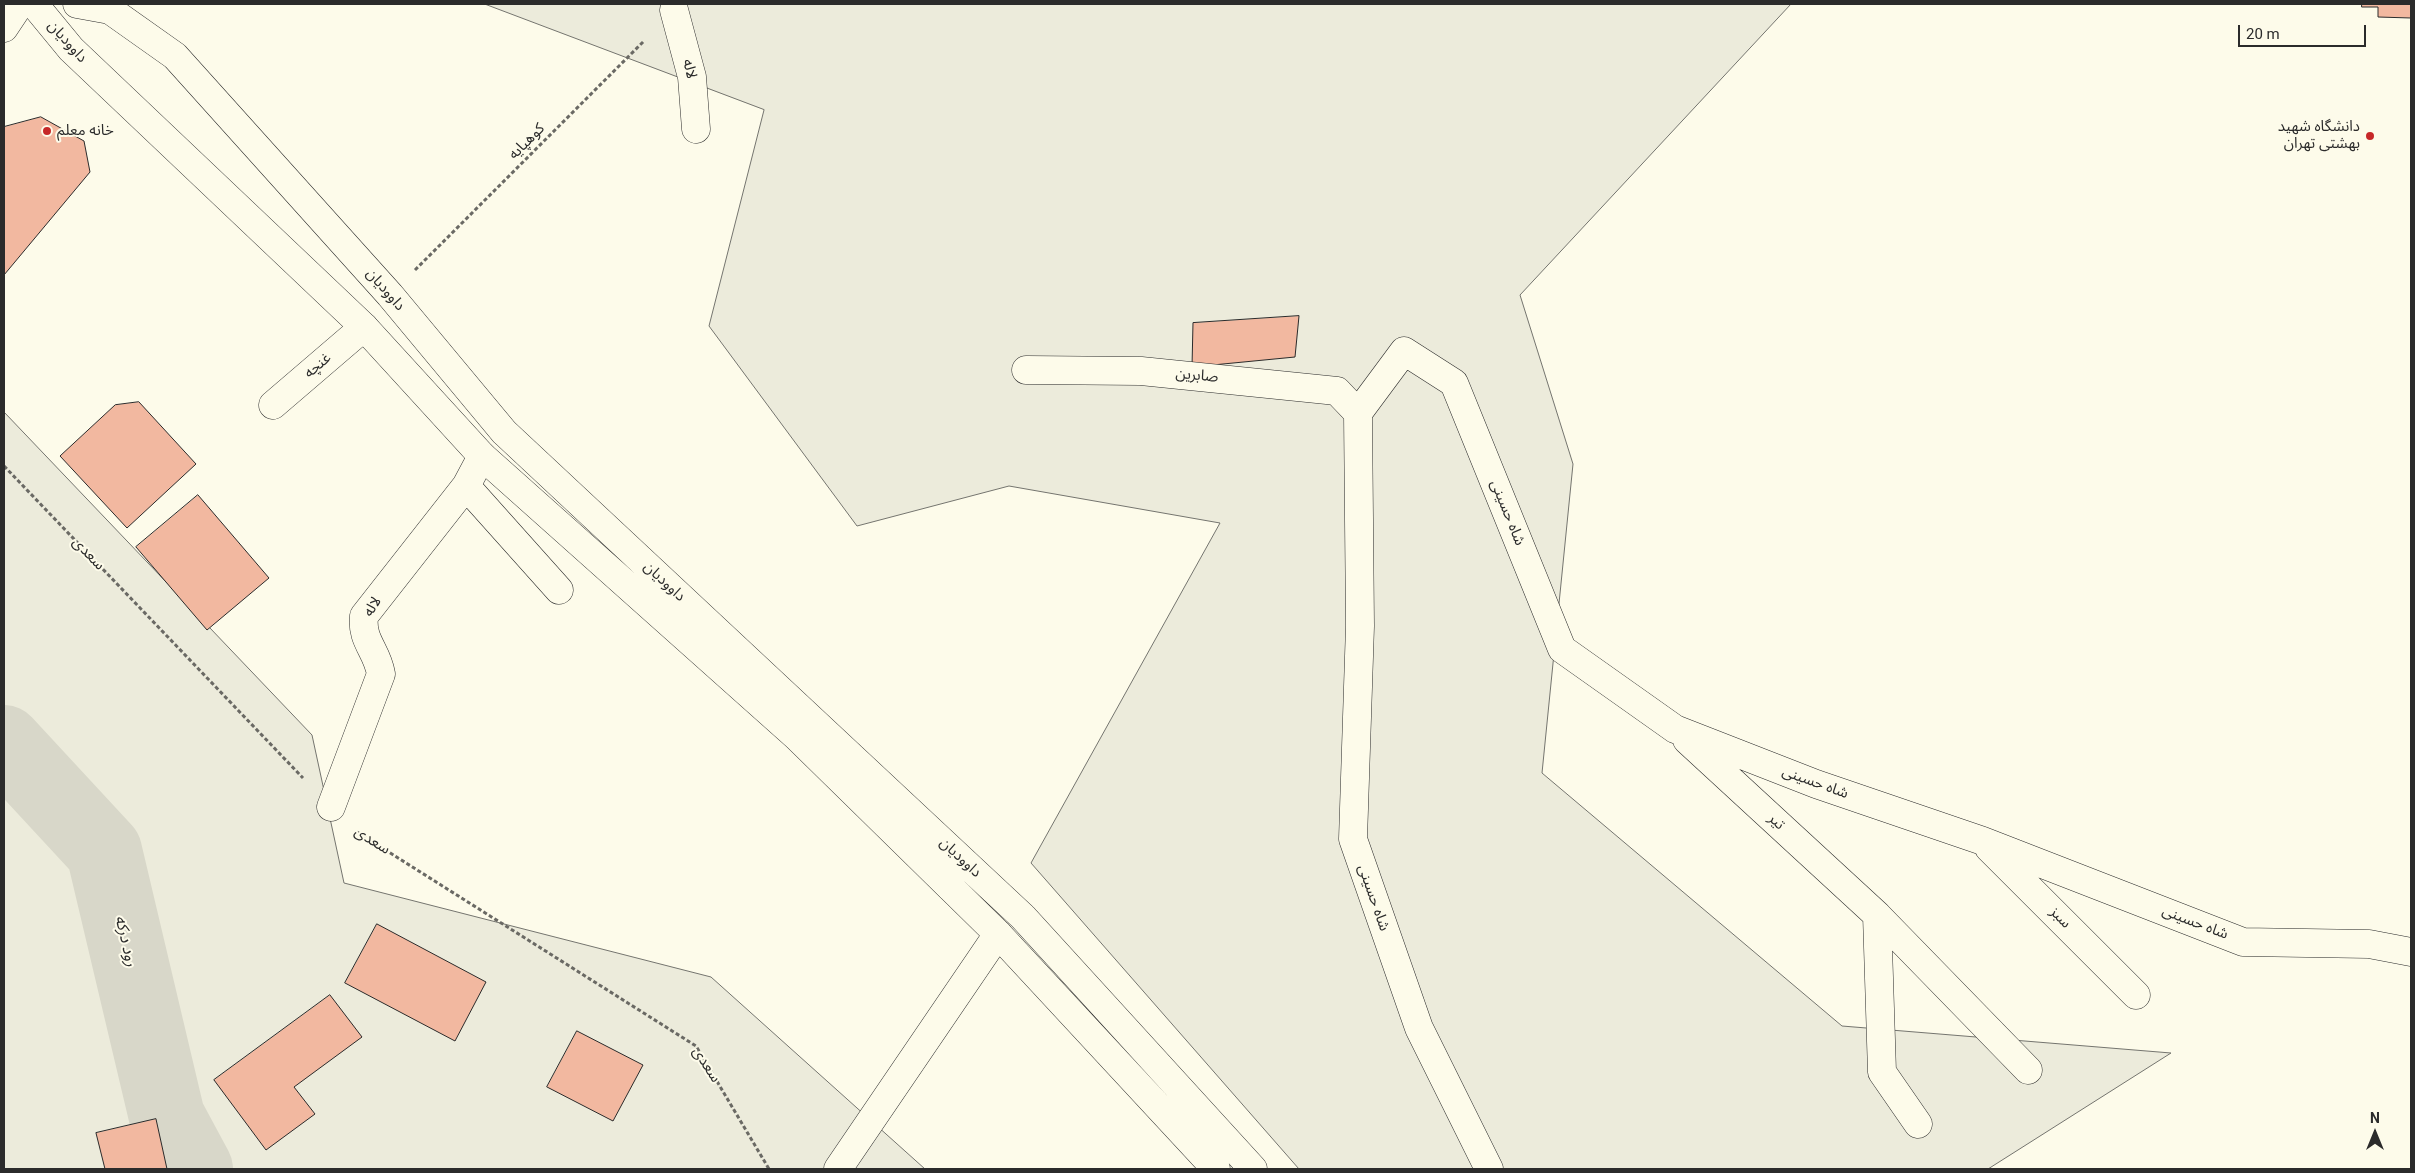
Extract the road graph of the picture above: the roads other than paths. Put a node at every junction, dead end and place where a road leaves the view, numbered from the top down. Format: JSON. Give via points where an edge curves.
{"nodes":[{"id":1,"x":20,"y":4,"type":"edge"},
{"id":2,"x":34,"y":4,"type":"edge"},
{"id":3,"x":77,"y":4,"type":"edge"},
{"id":4,"x":674,"y":10,"type":"road end"},
{"id":5,"x":4,"y":28,"type":"edge"},
{"id":6,"x":696,"y":129,"type":"dead end"},
{"id":7,"x":393,"y":299,"type":"junction"},
{"id":8,"x":364,"y":327,"type":"junction"},
{"id":9,"x":1026,"y":370,"type":"dead end"},
{"id":10,"x":273,"y":405,"type":"dead end"},
{"id":11,"x":1358,"y":414,"type":"junction"},
{"id":12,"x":495,"y":420,"type":"junction"},
{"id":13,"x":482,"y":456,"type":"junction"},
{"id":14,"x":466,"y":486,"type":"junction"},
{"id":15,"x":559,"y":590,"type":"dead end"},
{"id":16,"x":1675,"y":729,"type":"junction"},
{"id":17,"x":331,"y":808,"type":"road end"},
{"id":18,"x":1983,"y":842,"type":"junction"},
{"id":19,"x":1878,"y":915,"type":"junction"},
{"id":20,"x":998,"y":934,"type":"junction"},
{"id":21,"x":2411,"y":952,"type":"edge"},
{"id":22,"x":2136,"y":995,"type":"dead end"},
{"id":23,"x":2028,"y":1070,"type":"dead end"},
{"id":24,"x":1918,"y":1124,"type":"dead end"},
{"id":25,"x":838,"y":1169,"type":"edge"},
{"id":26,"x":1216,"y":1169,"type":"edge"},
{"id":27,"x":1253,"y":1169,"type":"edge"},
{"id":28,"x":1489,"y":1169,"type":"edge"}],
"edges":[{"from":1,"to":5,"type":"street"},
{"from":2,"to":8,"type":"street","name":"داوودیان","via":[[71,48]]},
{"from":3,"to":7,"type":"street","name":"داوودیان","via":[[110,10],[175,56]]},
{"from":4,"to":6,"type":"street","name":"لاله","via":[[692,77]]},
{"from":7,"to":8,"type":"street","name":"غنچه"},
{"from":7,"to":12,"type":"street","name":"داوودیان"},
{"from":8,"to":10,"type":"street","name":"غنچه"},
{"from":8,"to":13,"type":"street","name":"داوودیان"},
{"from":9,"to":11,"type":"street","name":"صابرین","via":[[1142,371],[1337,391]]},
{"from":11,"to":16,"type":"street","name":"شاه حسینی","via":[[1404,351],[1454,383],[1562,649]]},
{"from":11,"to":28,"type":"street","name":"شاه حسینی","via":[[1360,626],[1353,839],[1418,1028]]},
{"from":12,"to":13,"type":"street","name":"لاله"},
{"from":12,"to":27,"type":"street","name":"داوودیان","via":[[504,432],[1022,917]]},
{"from":13,"to":14,"type":"street","name":"لاله"},
{"from":13,"to":20,"type":"street","name":"داوودیان","via":[[796,736]]},
{"from":14,"to":15,"type":"street"},
{"from":14,"to":17,"type":"street","name":"لاله","via":[[364,616],[363,630],[380,663],[381,674]]},
{"from":16,"to":18,"type":"street","name":"شاه حسینی","via":[[1816,784]]},
{"from":16,"to":19,"type":"street","name":"تیر"},
{"from":18,"to":21,"type":"street","name":"شاه حسینی","via":[[2243,942],[2369,944]]},
{"from":18,"to":22,"type":"street","name":"سبز"},
{"from":19,"to":23,"type":"street","name":"تیر"},
{"from":19,"to":24,"type":"street","via":[[1882,1072]]},
{"from":20,"to":25,"type":"street"},
{"from":20,"to":26,"type":"street","name":"داوودیان"}]}
